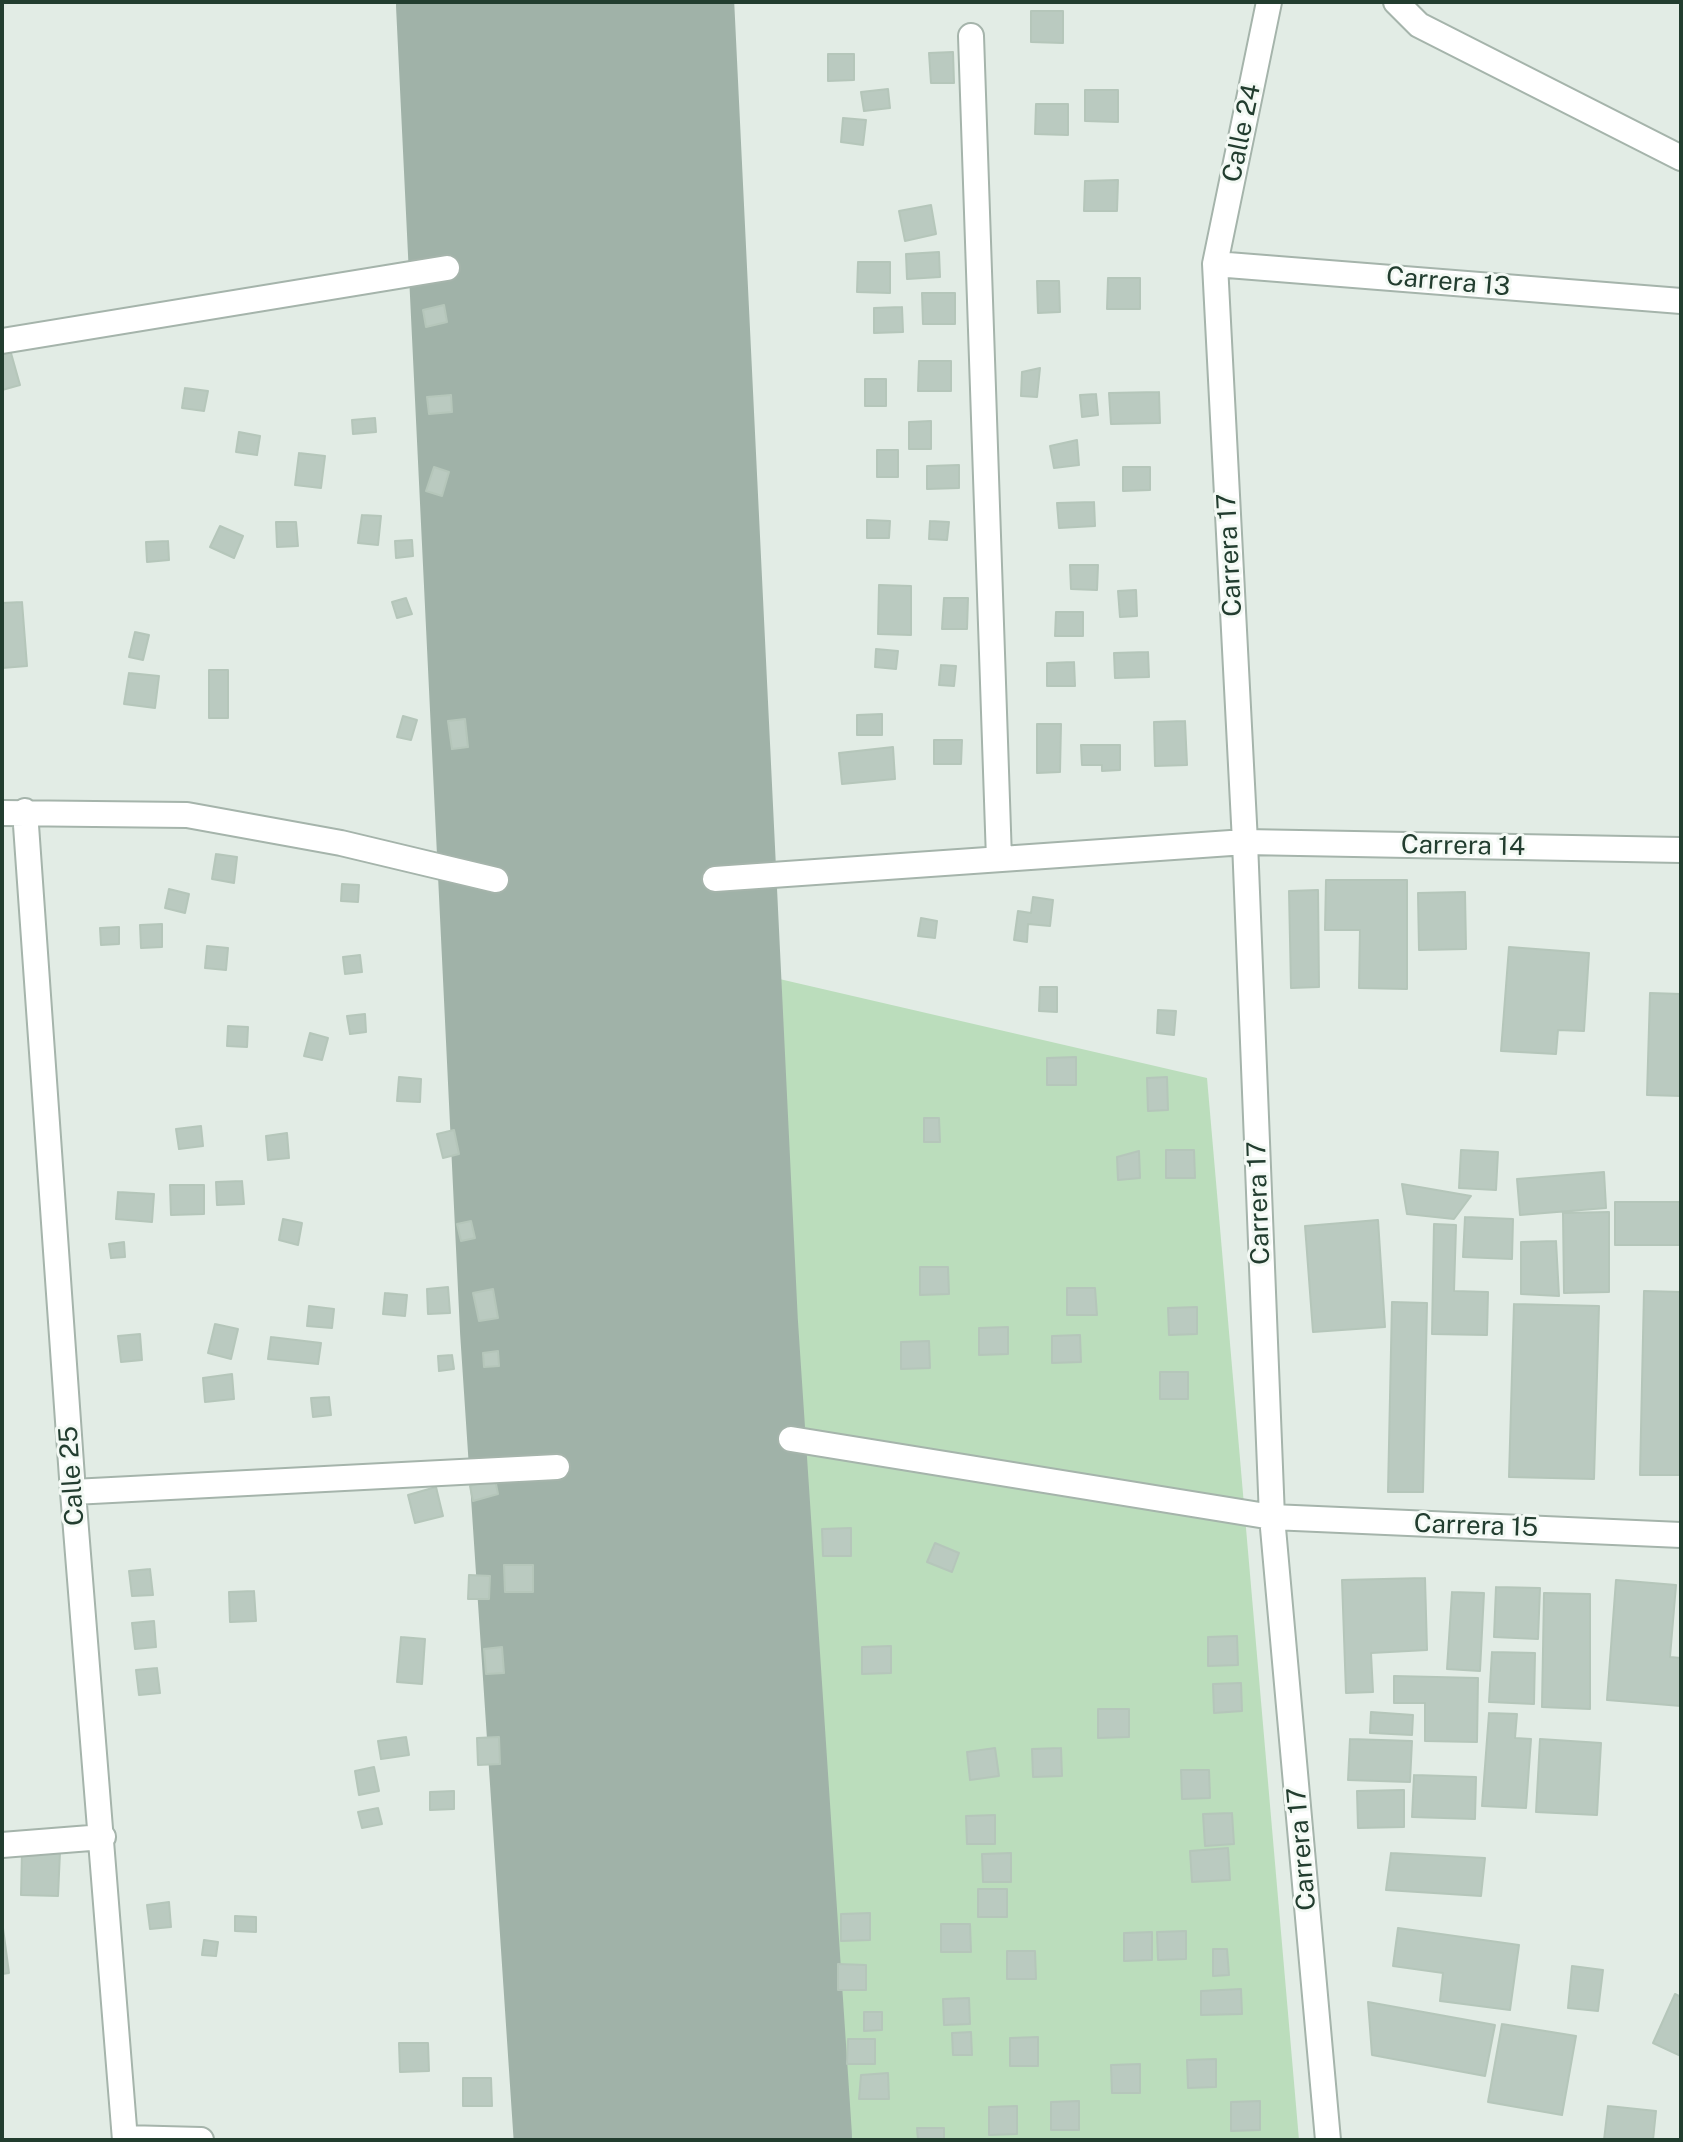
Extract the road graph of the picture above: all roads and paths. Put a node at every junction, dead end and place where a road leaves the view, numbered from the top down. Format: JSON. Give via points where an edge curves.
{"nodes":[{"id":1,"x":1269,"y":2,"type":"edge"},
{"id":2,"x":1396,"y":2,"type":"edge"},
{"id":3,"x":971,"y":36,"type":"dead end"},
{"id":4,"x":1681,"y":158,"type":"edge"},
{"id":5,"x":1215,"y":264,"type":"junction"},
{"id":6,"x":447,"y":268,"type":"dead end"},
{"id":7,"x":1681,"y":301,"type":"edge"},
{"id":8,"x":2,"y":341,"type":"edge"},
{"id":9,"x":13,"y":812,"type":"edge"},
{"id":10,"x":1245,"y":842,"type":"junction"},
{"id":11,"x":1681,"y":850,"type":"edge"},
{"id":12,"x":999,"y":859,"type":"junction"},
{"id":13,"x":715,"y":879,"type":"dead end"},
{"id":14,"x":496,"y":880,"type":"dead end"},
{"id":15,"x":791,"y":1439,"type":"dead end"},
{"id":16,"x":557,"y":1467,"type":"dead end"},
{"id":17,"x":73,"y":1492,"type":"junction"},
{"id":18,"x":1272,"y":1517,"type":"junction"},
{"id":19,"x":1681,"y":1535,"type":"edge"},
{"id":20,"x":103,"y":1837,"type":"junction"},
{"id":21,"x":2,"y":1845,"type":"edge"},
{"id":22,"x":125,"y":2139,"type":"edge"},
{"id":23,"x":201,"y":2140,"type":"edge"},
{"id":24,"x":1328,"y":2140,"type":"edge"}],
"edges":[{"from":1,"to":5,"type":"street","name":"Calle 24"},
{"from":2,"to":4,"type":"street","via":[[1419,25]]},
{"from":3,"to":12,"type":"street"},
{"from":5,"to":7,"type":"street","name":"Carrera 13"},
{"from":5,"to":10,"type":"street","name":"Carrera 17"},
{"from":6,"to":8,"type":"street"},
{"from":9,"to":14,"type":"street","via":[[187,815],[341,843]]},
{"from":9,"to":17,"type":"street","name":"Calle 25"},
{"from":10,"to":11,"type":"street","name":"Carrera 14"},
{"from":10,"to":12,"type":"street","name":"Carrera 14"},
{"from":10,"to":18,"type":"street","name":"Carrera 17"},
{"from":12,"to":13,"type":"street","name":"Carrera 14"},
{"from":15,"to":18,"type":"street","name":"Carrera 15"},
{"from":16,"to":17,"type":"street"},
{"from":17,"to":20,"type":"street","name":"Calle 25"},
{"from":18,"to":19,"type":"street","name":"Carrera 15"},
{"from":18,"to":24,"type":"street","name":"Carrera 17"},
{"from":20,"to":21,"type":"street"},
{"from":20,"to":22,"type":"street","name":"Calle 25"},
{"from":22,"to":23,"type":"street"}]}
